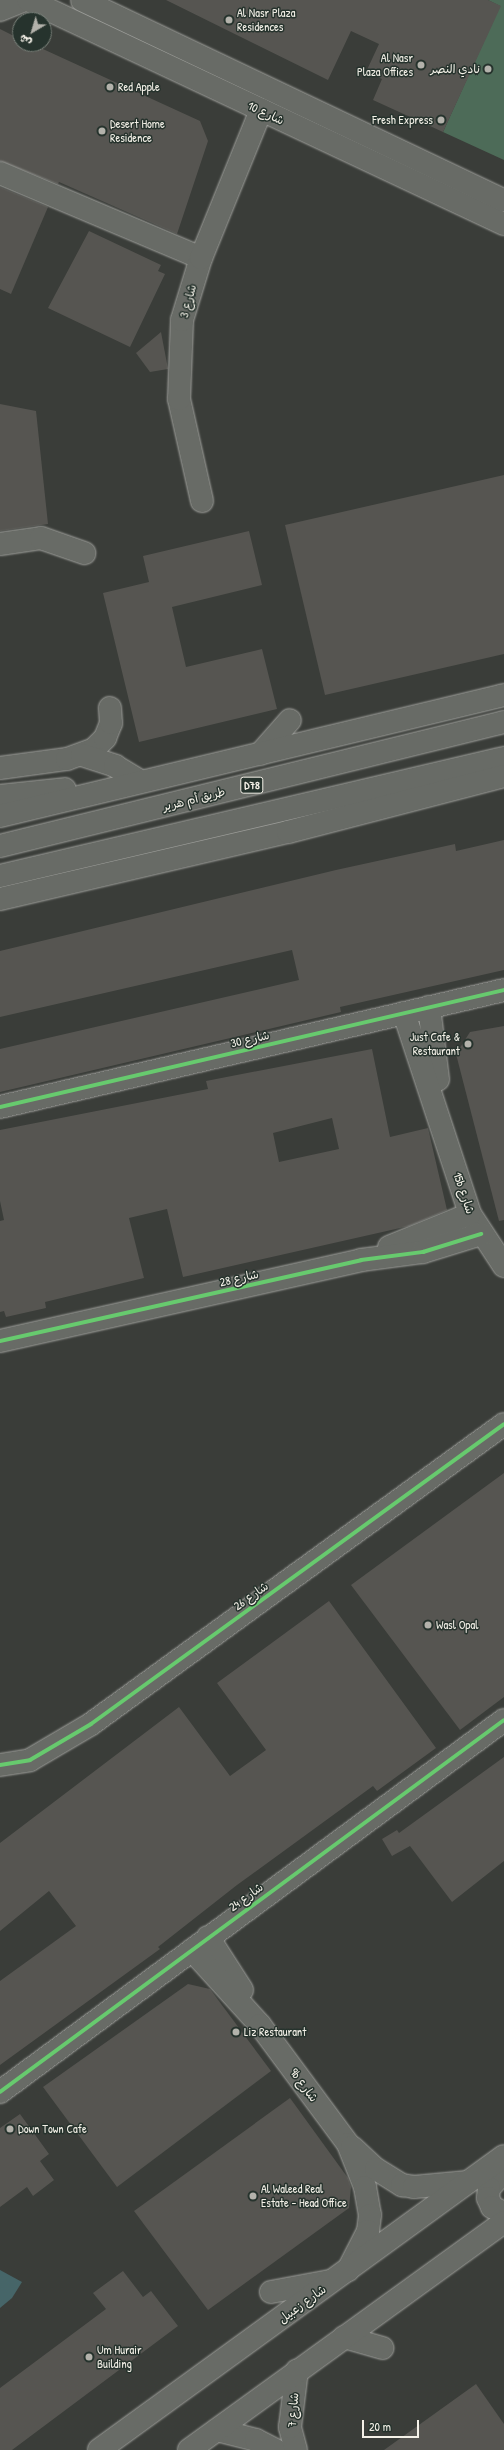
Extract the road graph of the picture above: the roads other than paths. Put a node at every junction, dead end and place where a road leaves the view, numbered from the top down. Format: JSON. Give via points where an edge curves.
{"nodes":[{"id":1,"x":26,"y":0,"type":"edge"},
{"id":2,"x":82,"y":0,"type":"edge"},
{"id":3,"x":0,"y":10,"type":"edge"},
{"id":4,"x":260,"y":110,"type":"junction"},
{"id":5,"x":0,"y":173,"type":"edge"},
{"id":6,"x":504,"y":200,"type":"edge"},
{"id":7,"x":504,"y":224,"type":"edge"},
{"id":8,"x":201,"y":258,"type":"junction"},
{"id":9,"x":202,"y":502,"type":"dead end"},
{"id":10,"x":0,"y":544,"type":"edge"},
{"id":11,"x":84,"y":553,"type":"dead end"},
{"id":12,"x":504,"y":695,"type":"edge"},
{"id":13,"x":110,"y":708,"type":"dead end"},
{"id":14,"x":290,"y":720,"type":"dead end"},
{"id":15,"x":504,"y":722,"type":"edge"},
{"id":16,"x":260,"y":754,"type":"junction"},
{"id":17,"x":82,"y":755,"type":"junction"},
{"id":18,"x":504,"y":758,"type":"edge"},
{"id":19,"x":0,"y":768,"type":"edge"},
{"id":20,"x":504,"y":776,"type":"edge"},
{"id":21,"x":140,"y":781,"type":"junction"},
{"id":22,"x":94,"y":793,"type":"junction"},
{"id":23,"x":0,"y":796,"type":"edge"},
{"id":24,"x":0,"y":816,"type":"edge"},
{"id":25,"x":0,"y":846,"type":"edge"},
{"id":26,"x":0,"y":876,"type":"edge"},
{"id":27,"x":0,"y":899,"type":"edge"},
{"id":28,"x":504,"y":990,"type":"edge"},
{"id":29,"x":429,"y":1007,"type":"junction"},
{"id":30,"x":404,"y":1013,"type":"junction"},
{"id":31,"x":0,"y":1108,"type":"edge"},
{"id":32,"x":440,"y":1116,"type":"junction"},
{"id":33,"x":470,"y":1214,"type":"junction"},
{"id":34,"x":481,"y":1234,"type":"junction"},
{"id":35,"x":361,"y":1260,"type":"junction"},
{"id":36,"x":503,"y":1266,"type":"edge"},
{"id":37,"x":0,"y":1341,"type":"edge"},
{"id":38,"x":504,"y":1424,"type":"edge"},
{"id":39,"x":504,"y":1720,"type":"edge"},
{"id":40,"x":91,"y":1724,"type":"junction"},
{"id":41,"x":0,"y":1765,"type":"edge"},
{"id":42,"x":0,"y":1778,"type":"edge"},
{"id":43,"x":200,"y":1944,"type":"junction"},
{"id":44,"x":0,"y":2092,"type":"edge"},
{"id":45,"x":348,"y":2144,"type":"junction"},
{"id":46,"x":504,"y":2156,"type":"edge"},
{"id":47,"x":504,"y":2172,"type":"edge"},
{"id":48,"x":468,"y":2182,"type":"junction"},
{"id":49,"x":504,"y":2213,"type":"edge"},
{"id":50,"x":504,"y":2222,"type":"edge"},
{"id":51,"x":342,"y":2275,"type":"junction"},
{"id":52,"x":272,"y":2292,"type":"dead end"},
{"id":53,"x":344,"y":2337,"type":"junction"},
{"id":54,"x":382,"y":2348,"type":"dead end"},
{"id":55,"x":297,"y":2370,"type":"junction"},
{"id":56,"x":217,"y":2430,"type":"junction"},
{"id":57,"x":249,"y":2445,"type":"edge"},
{"id":58,"x":99,"y":2450,"type":"edge"},
{"id":59,"x":189,"y":2450,"type":"edge"},
{"id":60,"x":276,"y":2450,"type":"edge"},
{"id":61,"x":296,"y":2450,"type":"edge"}],
"edges":[{"from":1,"to":3,"type":"street"},
{"from":1,"to":4,"type":"street","name":"شارع 10"},
{"from":2,"to":6,"type":"street","name":"شارع 10"},
{"from":4,"to":7,"type":"street","name":"شارع 10"},
{"from":4,"to":8,"type":"street","name":"شارع 3"},
{"from":5,"to":8,"type":"street"},
{"from":8,"to":9,"type":"street","name":"شارع 3","via":[[182,320],[178,373],[182,423]]},
{"from":10,"to":11,"type":"street","via":[[41,538]]},
{"from":12,"to":16,"type":"street"},
{"from":13,"to":17,"type":"street","via":[[111,724],[105,738]]},
{"from":14,"to":16,"type":"street"},
{"from":15,"to":25,"type":"street","name":"طريق أم هرير","number":"D78"},
{"from":16,"to":21,"type":"street"},
{"from":17,"to":19,"type":"street"},
{"from":17,"to":21,"type":"street","via":[[115,766]]},
{"from":18,"to":26,"type":"street"},
{"from":20,"to":27,"type":"street","via":[[288,832]]},
{"from":21,"to":22,"type":"street"},
{"from":22,"to":23,"type":"street","via":[[59,789]]},
{"from":22,"to":24,"type":"street"},
{"from":28,"to":29,"type":"street","name":"شارع 30"},
{"from":29,"to":30,"type":"street","name":"شارع 30"},
{"from":29,"to":32,"type":"street","name":"15b شارع","via":[[440,1090]]},
{"from":30,"to":31,"type":"street","name":"شارع 30"},
{"from":30,"to":32,"type":"street","name":"15b شارع"},
{"from":32,"to":33,"type":"street","name":"15b شارع"},
{"from":33,"to":34,"type":"street","name":"15b شارع"},
{"from":33,"to":35,"type":"street","name":"شارع 28"},
{"from":34,"to":35,"type":"street","name":"شارع 28","via":[[423,1252]]},
{"from":34,"to":36,"type":"street","name":"15b شارع"},
{"from":35,"to":37,"type":"street","name":"شارع 28"},
{"from":38,"to":40,"type":"street","name":"شارع 26"},
{"from":39,"to":43,"type":"street","name":"شارع 24"},
{"from":40,"to":41,"type":"street","name":"شارع 26","via":[[30,1760]]},
{"from":40,"to":42,"type":"street","name":"شارع 26","via":[[53,1758],[27,1770]]},
{"from":43,"to":44,"type":"street","name":"شارع 24"},
{"from":43,"to":45,"type":"street","name":"9b شارع","via":[[243,1992],[260,2025]]},
{"from":45,"to":48,"type":"street","name":"9b شارع","via":[[391,2180],[402,2185],[414,2187]]},
{"from":45,"to":51,"type":"street","name":"9b شارع","via":[[365,2187],[370,2215],[365,2238]]},
{"from":46,"to":48,"type":"street","name":"شارع زعبيل"},
{"from":47,"to":49,"type":"street","via":[[489,2188],[488,2198],[492,2207]]},
{"from":48,"to":51,"type":"street","name":"شارع زعبيل"},
{"from":50,"to":53,"type":"street"},
{"from":51,"to":52,"type":"street"},
{"from":51,"to":58,"type":"street","name":"شارع زعبيل"},
{"from":53,"to":54,"type":"street"},
{"from":53,"to":55,"type":"street"},
{"from":55,"to":56,"type":"street"},
{"from":55,"to":61,"type":"street","name":"شارع 7","via":[[290,2427]]},
{"from":56,"to":57,"type":"street"},
{"from":56,"to":59,"type":"street"},
{"from":57,"to":60,"type":"street"}]}
